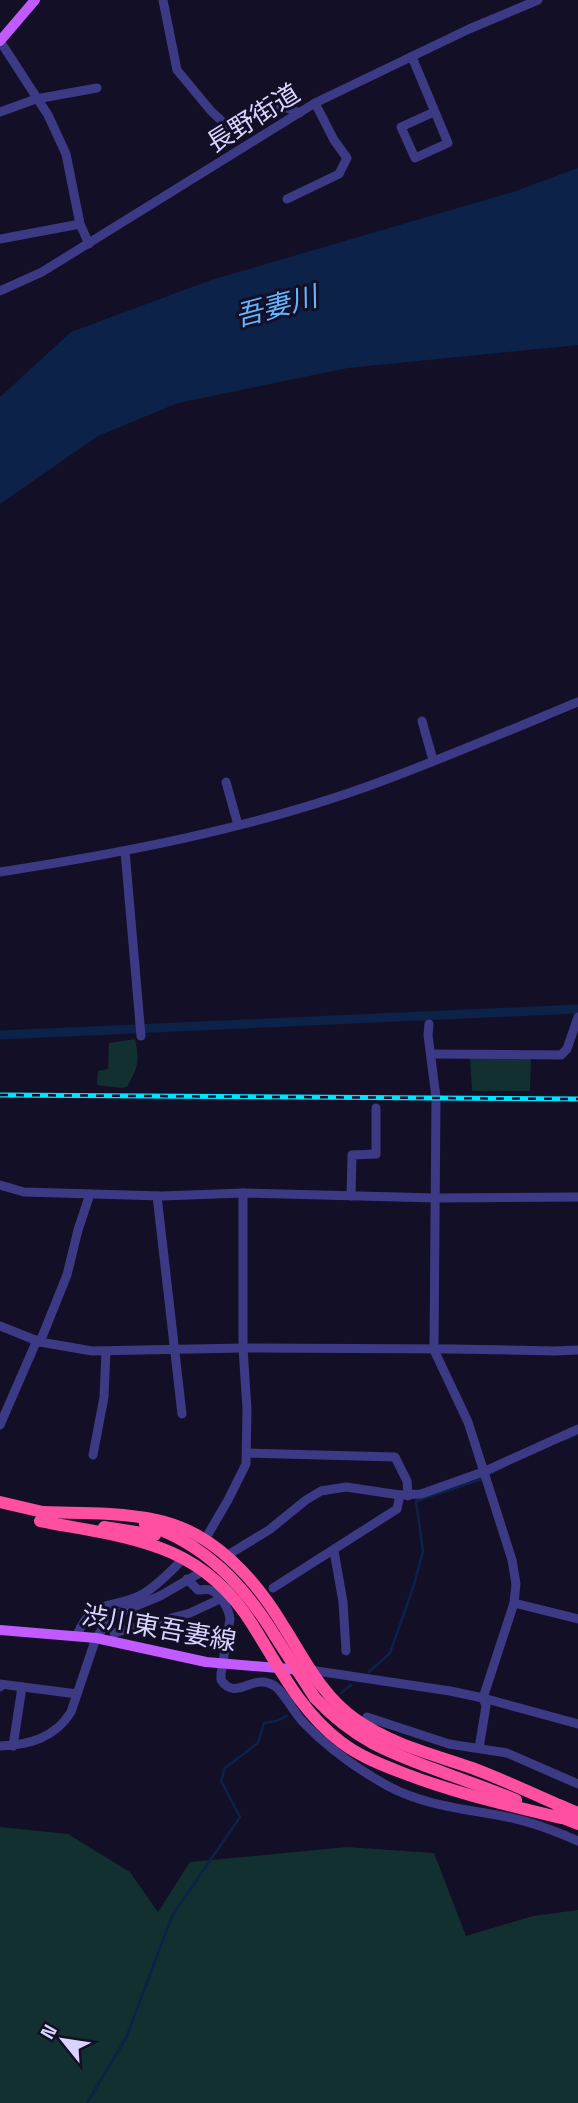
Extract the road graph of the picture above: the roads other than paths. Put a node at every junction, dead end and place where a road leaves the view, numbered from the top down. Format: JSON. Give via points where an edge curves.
{"nodes":[{"id":1,"x":35,"y":0,"type":"edge"},
{"id":2,"x":163,"y":0,"type":"edge"},
{"id":3,"x":538,"y":0,"type":"edge"},
{"id":4,"x":0,"y":41,"type":"edge"},
{"id":5,"x":412,"y":57,"type":"junction"},
{"id":6,"x":97,"y":88,"type":"dead end"},
{"id":7,"x":36,"y":99,"type":"junction"},
{"id":8,"x":315,"y":103,"type":"junction"},
{"id":9,"x":0,"y":112,"type":"edge"},
{"id":10,"x":434,"y":112,"type":"junction"},
{"id":11,"x":300,"y":113,"type":"junction"},
{"id":12,"x":287,"y":199,"type":"dead end"},
{"id":13,"x":80,"y":224,"type":"junction"},
{"id":14,"x":0,"y":239,"type":"edge"},
{"id":15,"x":89,"y":244,"type":"junction"},
{"id":16,"x":0,"y":291,"type":"edge"},
{"id":17,"x":578,"y":702,"type":"edge"},
{"id":18,"x":422,"y":720,"type":"dead end"},
{"id":19,"x":432,"y":760,"type":"junction"},
{"id":20,"x":226,"y":782,"type":"dead end"},
{"id":21,"x":238,"y":825,"type":"junction"},
{"id":22,"x":125,"y":851,"type":"junction"},
{"id":23,"x":0,"y":872,"type":"edge"},
{"id":24,"x":578,"y":1017,"type":"edge"},
{"id":25,"x":429,"y":1024,"type":"dead end"},
{"id":26,"x":141,"y":1036,"type":"dead end"},
{"id":27,"x":432,"y":1054,"type":"junction"},
{"id":28,"x":376,"y":1108,"type":"dead end"},
{"id":29,"x":0,"y":1185,"type":"edge"},
{"id":30,"x":90,"y":1194,"type":"junction"},
{"id":31,"x":243,"y":1194,"type":"junction"},
{"id":32,"x":157,"y":1196,"type":"junction"},
{"id":33,"x":351,"y":1196,"type":"junction"},
{"id":34,"x":436,"y":1198,"type":"junction"},
{"id":35,"x":578,"y":1198,"type":"edge"},
{"id":36,"x":0,"y":1326,"type":"edge"},
{"id":37,"x":39,"y":1341,"type":"junction"},
{"id":38,"x":174,"y":1348,"type":"junction"},
{"id":39,"x":243,"y":1348,"type":"junction"},
{"id":40,"x":434,"y":1350,"type":"junction"},
{"id":41,"x":578,"y":1350,"type":"edge"},
{"id":42,"x":106,"y":1351,"type":"junction"},
{"id":43,"x":182,"y":1414,"type":"dead end"},
{"id":44,"x":0,"y":1425,"type":"edge"},
{"id":45,"x":578,"y":1429,"type":"edge"},
{"id":46,"x":247,"y":1453,"type":"junction"},
{"id":47,"x":93,"y":1455,"type":"dead end"},
{"id":48,"x":484,"y":1476,"type":"junction"},
{"id":49,"x":404,"y":1495,"type":"junction"},
{"id":50,"x":0,"y":1502,"type":"edge"},
{"id":51,"x":0,"y":1510,"type":"edge"},
{"id":52,"x":41,"y":1517,"type":"junction"},
{"id":53,"x":207,"y":1536,"type":"dead end"},
{"id":54,"x":334,"y":1551,"type":"junction"},
{"id":55,"x":232,"y":1553,"type":"dead end"},
{"id":56,"x":181,"y":1561,"type":"dead end"},
{"id":57,"x":198,"y":1574,"type":"dead end"},
{"id":58,"x":187,"y":1579,"type":"junction"},
{"id":59,"x":273,"y":1588,"type":"dead end"},
{"id":60,"x":220,"y":1599,"type":"junction"},
{"id":61,"x":514,"y":1603,"type":"junction"},
{"id":62,"x":578,"y":1619,"type":"edge"},
{"id":63,"x":0,"y":1630,"type":"edge"},
{"id":64,"x":114,"y":1633,"type":"dead end"},
{"id":65,"x":77,"y":1635,"type":"junction"},
{"id":66,"x":96,"y":1638,"type":"junction"},
{"id":67,"x":345,"y":1651,"type":"dead end"},
{"id":68,"x":222,"y":1664,"type":"junction"},
{"id":69,"x":277,"y":1668,"type":"junction"},
{"id":70,"x":310,"y":1670,"type":"junction"},
{"id":71,"x":22,"y":1686,"type":"junction"},
{"id":72,"x":0,"y":1687,"type":"edge"},
{"id":73,"x":77,"y":1694,"type":"junction"},
{"id":74,"x":483,"y":1698,"type":"junction"},
{"id":75,"x":367,"y":1717,"type":"dead end"},
{"id":76,"x":578,"y":1724,"type":"edge"},
{"id":77,"x":449,"y":1744,"type":"junction"},
{"id":78,"x":13,"y":1745,"type":"junction"},
{"id":79,"x":0,"y":1746,"type":"edge"},
{"id":80,"x":479,"y":1748,"type":"junction"},
{"id":81,"x":446,"y":1755,"type":"dead end"},
{"id":82,"x":578,"y":1784,"type":"edge"},
{"id":83,"x":434,"y":1790,"type":"dead end"},
{"id":84,"x":430,"y":1802,"type":"junction"},
{"id":85,"x":563,"y":1813,"type":"junction"},
{"id":86,"x":578,"y":1813,"type":"edge"},
{"id":87,"x":578,"y":1824,"type":"edge"},
{"id":88,"x":578,"y":1841,"type":"edge"}],
"edges":[{"from":1,"to":4,"type":"main road"},
{"from":2,"to":11,"type":"street","via":[[177,70],[225,124],[276,109]]},
{"from":3,"to":5,"type":"street","name":"長野街道"},
{"from":4,"to":7,"type":"street"},
{"from":5,"to":8,"type":"street","name":"長野街道"},
{"from":5,"to":10,"type":"street"},
{"from":6,"to":7,"type":"street"},
{"from":7,"to":9,"type":"street"},
{"from":7,"to":13,"type":"street","via":[[66,154]]},
{"from":8,"to":11,"type":"street","name":"長野街道"},
{"from":8,"to":12,"type":"street","via":[[347,158],[339,174]]},
{"from":10,"to":10,"type":"street","via":[[448,143],[415,158],[401,127]]},
{"from":11,"to":15,"type":"street","name":"長野街道"},
{"from":13,"to":14,"type":"street"},
{"from":13,"to":15,"type":"street"},
{"from":15,"to":16,"type":"street","name":"長野街道"},
{"from":17,"to":19,"type":"street"},
{"from":18,"to":19,"type":"street"},
{"from":19,"to":21,"type":"street","via":[[366,787]]},
{"from":20,"to":21,"type":"street"},
{"from":21,"to":22,"type":"street"},
{"from":22,"to":23,"type":"street"},
{"from":22,"to":26,"type":"street"},
{"from":24,"to":27,"type":"street","via":[[561,1055]]},
{"from":25,"to":27,"type":"street"},
{"from":27,"to":34,"type":"street"},
{"from":28,"to":33,"type":"street","via":[[376,1154],[352,1150]]},
{"from":29,"to":30,"type":"street","via":[[24,1192]]},
{"from":30,"to":32,"type":"street"},
{"from":30,"to":37,"type":"street","via":[[67,1275]]},
{"from":31,"to":32,"type":"street"},
{"from":31,"to":33,"type":"street"},
{"from":31,"to":39,"type":"street"},
{"from":32,"to":38,"type":"street"},
{"from":33,"to":34,"type":"street"},
{"from":34,"to":35,"type":"street"},
{"from":34,"to":40,"type":"street"},
{"from":36,"to":37,"type":"street"},
{"from":37,"to":42,"type":"street"},
{"from":37,"to":44,"type":"street"},
{"from":38,"to":39,"type":"street"},
{"from":38,"to":42,"type":"street"},
{"from":38,"to":43,"type":"street"},
{"from":39,"to":40,"type":"street"},
{"from":39,"to":46,"type":"street"},
{"from":40,"to":41,"type":"street"},
{"from":40,"to":48,"type":"street","via":[[468,1422]]},
{"from":42,"to":47,"type":"street","via":[[104,1396]]},
{"from":45,"to":48,"type":"street"},
{"from":46,"to":49,"type":"street","via":[[395,1457],[407,1481]]},
{"from":46,"to":53,"type":"street","via":[[241,1476]]},
{"from":48,"to":49,"type":"street"},
{"from":48,"to":61,"type":"street","via":[[512,1560]]},
{"from":49,"to":54,"type":"street","via":[[397,1509]]},
{"from":49,"to":55,"type":"street","via":[[346,1486],[321,1491]]},
{"from":50,"to":52,"type":"highway"},
{"from":51,"to":52,"type":"highway"},
{"from":52,"to":69,"type":"highway","via":[[148,1543],[200,1568],[235,1601]]},
{"from":52,"to":70,"type":"highway","via":[[134,1516],[173,1524],[198,1536],[255,1584]]},
{"from":52,"to":85,"type":"highway","bridge":true,"via":[[140,1532],[206,1556],[250,1598],[315,1698],[348,1729],[397,1756]]},
{"from":54,"to":59,"type":"street"},
{"from":54,"to":67,"type":"street"},
{"from":56,"to":65,"type":"street","via":[[141,1595],[95,1609]]},
{"from":57,"to":58,"type":"street"},
{"from":58,"to":60,"type":"street","via":[[195,1589],[206,1588]]},
{"from":58,"to":66,"type":"street","via":[[114,1615]]},
{"from":60,"to":64,"type":"street","via":[[190,1613]]},
{"from":60,"to":68,"type":"street","via":[[229,1609],[230,1619]]},
{"from":61,"to":62,"type":"street"},
{"from":61,"to":74,"type":"street"},
{"from":63,"to":65,"type":"main road","name":"渋川東吾妻線"},
{"from":65,"to":66,"type":"main road","name":"渋川東吾妻線"},
{"from":66,"to":68,"type":"main road","name":"渋川東吾妻線"},
{"from":66,"to":73,"type":"street"},
{"from":68,"to":69,"type":"main road","name":"渋川東吾妻線"},
{"from":68,"to":84,"type":"street","via":[[221,1680],[231,1689],[257,1681],[272,1684],[299,1718],[338,1754],[391,1788]]},
{"from":69,"to":70,"type":"main road","name":"渋川東吾妻線"},
{"from":69,"to":85,"type":"highway","via":[[315,1719],[361,1755],[442,1787]]},
{"from":70,"to":74,"type":"street"},
{"from":70,"to":85,"type":"highway","via":[[340,1707],[371,1730],[485,1773]]},
{"from":71,"to":72,"type":"street"},
{"from":71,"to":73,"type":"street"},
{"from":71,"to":78,"type":"street"},
{"from":73,"to":78,"type":"street","via":[[71,1712],[55,1731],[40,1740]]},
{"from":74,"to":76,"type":"street"},
{"from":74,"to":80,"type":"street","via":[[486,1706]]},
{"from":75,"to":77,"type":"street"},
{"from":77,"to":80,"type":"street"},
{"from":77,"to":81,"type":"street"},
{"from":78,"to":79,"type":"street"},
{"from":80,"to":82,"type":"street","via":[[507,1754]]},
{"from":83,"to":84,"type":"street"},
{"from":84,"to":88,"type":"street","via":[[526,1821]]},
{"from":85,"to":86,"type":"highway"},
{"from":85,"to":87,"type":"highway"}]}
